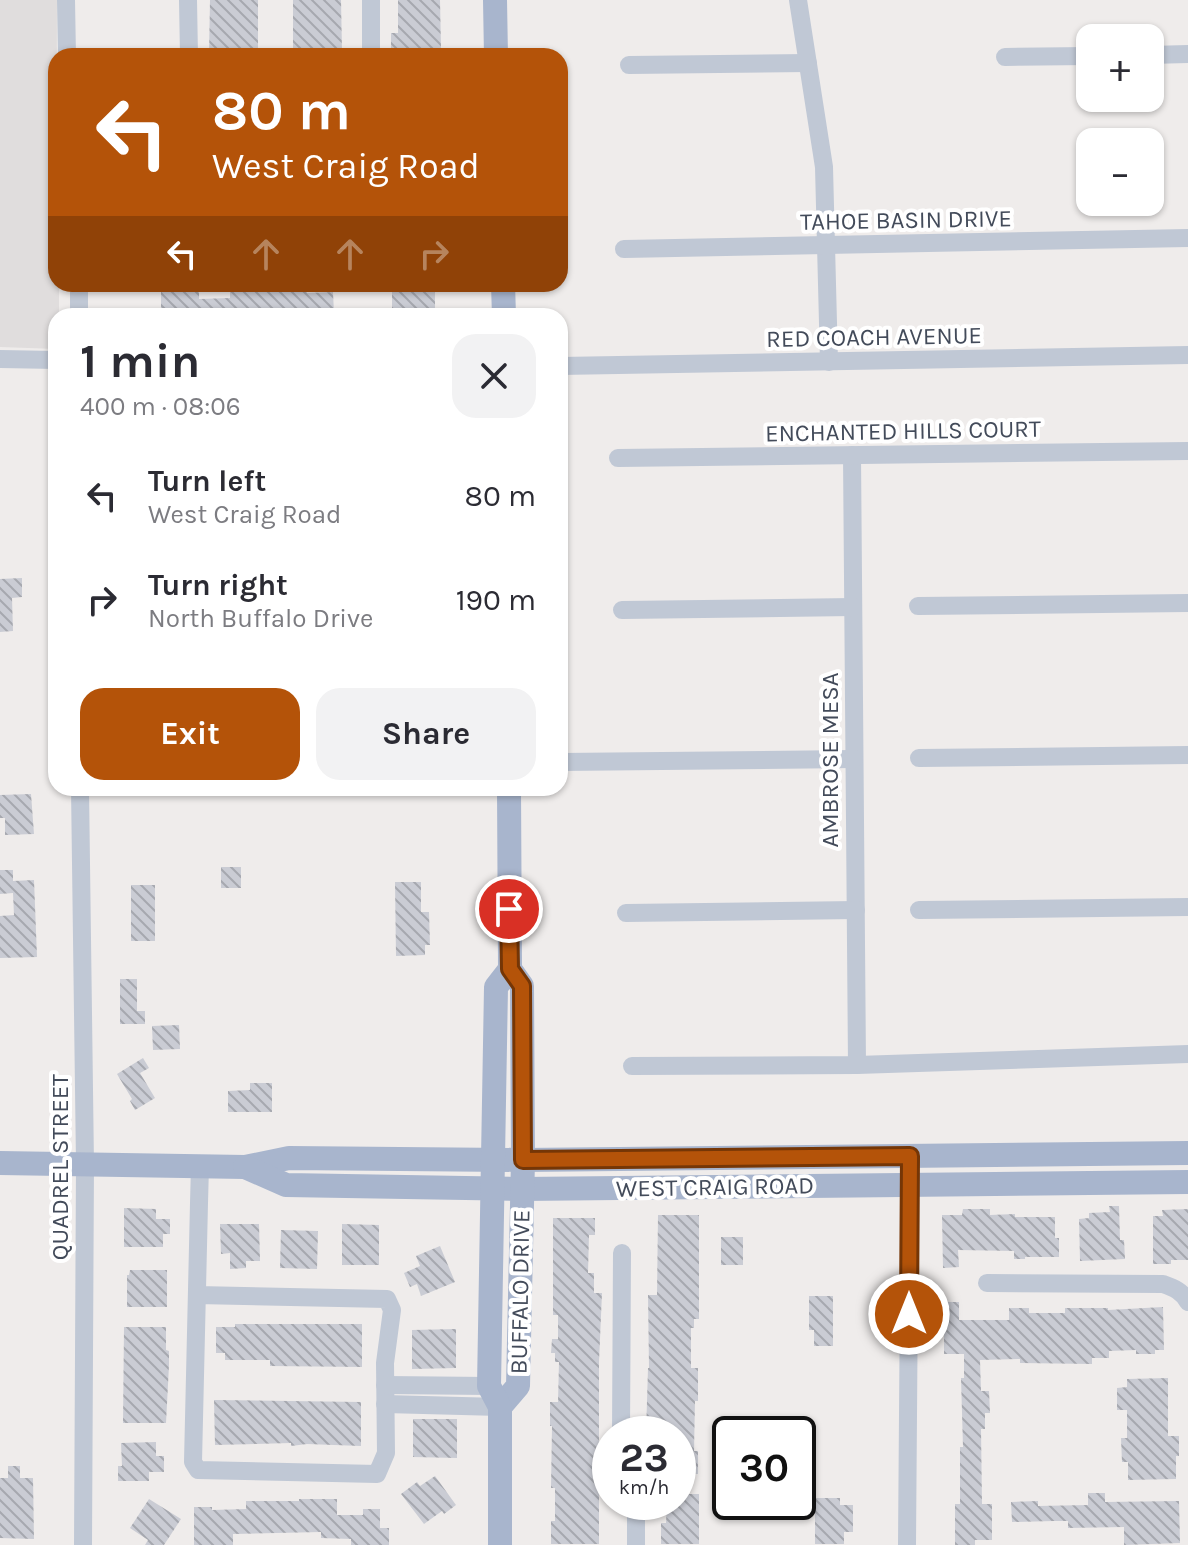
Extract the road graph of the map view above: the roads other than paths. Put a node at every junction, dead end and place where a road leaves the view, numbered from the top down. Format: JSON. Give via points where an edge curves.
{"nodes":[{"id":1,"x":66,"y":0,"type":"edge"},
{"id":2,"x":76,"y":0,"type":"edge"},
{"id":3,"x":188,"y":0,"type":"edge"},
{"id":4,"x":371,"y":0,"type":"edge"},
{"id":5,"x":495,"y":0,"type":"edge"},
{"id":6,"x":798,"y":0,"type":"edge"},
{"id":7,"x":67,"y":48,"type":"edge"},
{"id":8,"x":77,"y":48,"type":"edge"},
{"id":9,"x":189,"y":48,"type":"edge"},
{"id":10,"x":371,"y":48,"type":"edge"},
{"id":11,"x":496,"y":48,"type":"edge"},
{"id":12,"x":1188,"y":54,"type":"edge"},
{"id":13,"x":1164,"y":55,"type":"edge"},
{"id":14,"x":1076,"y":56,"type":"edge"},
{"id":15,"x":1005,"y":57,"type":"dead end"},
{"id":16,"x":808,"y":63,"type":"junction"},
{"id":17,"x":629,"y":65,"type":"dead end"},
{"id":18,"x":1188,"y":238,"type":"edge"},
{"id":19,"x":826,"y":245,"type":"junction"},
{"id":20,"x":624,"y":249,"type":"dead end"},
{"id":21,"x":1188,"y":355,"type":"edge"},
{"id":22,"x":0,"y":359,"type":"edge"},
{"id":23,"x":48,"y":360,"type":"edge"},
{"id":24,"x":829,"y":362,"type":"junction"},
{"id":25,"x":568,"y":366,"type":"edge"},
{"id":26,"x":1188,"y":451,"type":"edge"},
{"id":27,"x":852,"y":455,"type":"junction"},
{"id":28,"x":618,"y":458,"type":"dead end"},
{"id":29,"x":1188,"y":603,"type":"edge"},
{"id":30,"x":918,"y":606,"type":"dead end"},
{"id":31,"x":853,"y":607,"type":"junction"},
{"id":32,"x":622,"y":610,"type":"dead end"},
{"id":33,"x":1188,"y":755,"type":"edge"},
{"id":34,"x":919,"y":758,"type":"dead end"},
{"id":35,"x":854,"y":759,"type":"junction"},
{"id":36,"x":568,"y":762,"type":"edge"},
{"id":37,"x":80,"y":796,"type":"edge"},
{"id":38,"x":509,"y":796,"type":"edge"},
{"id":39,"x":1188,"y":907,"type":"edge"},
{"id":40,"x":856,"y":910,"type":"junction"},
{"id":41,"x":919,"y":910,"type":"dead end"},
{"id":42,"x":626,"y":913,"type":"dead end"},
{"id":43,"x":510,"y":969,"type":"junction"},
{"id":44,"x":1188,"y":1054,"type":"edge"},
{"id":45,"x":857,"y":1065,"type":"junction"},
{"id":46,"x":632,"y":1066,"type":"dead end"},
{"id":47,"x":1188,"y":1153,"type":"edge"},
{"id":48,"x":910,"y":1156,"type":"junction"},
{"id":49,"x":494,"y":1160,"type":"junction"},
{"id":50,"x":523,"y":1160,"type":"junction"},
{"id":51,"x":0,"y":1163,"type":"edge"},
{"id":52,"x":85,"y":1164,"type":"junction"},
{"id":53,"x":200,"y":1166,"type":"junction"},
{"id":54,"x":245,"y":1167,"type":"junction"},
{"id":55,"x":1188,"y":1182,"type":"edge"},
{"id":56,"x":910,"y":1184,"type":"junction"},
{"id":57,"x":493,"y":1188,"type":"junction"},
{"id":58,"x":522,"y":1189,"type":"junction"},
{"id":59,"x":622,"y":1253,"type":"dead end"},
{"id":60,"x":987,"y":1283,"type":"dead end"},
{"id":61,"x":197,"y":1295,"type":"junction"},
{"id":62,"x":1188,"y":1302,"type":"edge"},
{"id":63,"x":385,"y":1385,"type":"junction"},
{"id":64,"x":494,"y":1397,"type":"junction"},
{"id":65,"x":385,"y":1404,"type":"junction"},
{"id":66,"x":621,"y":1416,"type":"edge"},
{"id":67,"x":636,"y":1520,"type":"edge"},
{"id":68,"x":83,"y":1545,"type":"edge"},
{"id":69,"x":500,"y":1545,"type":"edge"},
{"id":70,"x":636,"y":1545,"type":"edge"},
{"id":71,"x":907,"y":1545,"type":"edge"}],
"edges":[{"from":1,"to":7,"type":"street"},
{"from":2,"to":8,"type":"street"},
{"from":3,"to":9,"type":"street"},
{"from":4,"to":10,"type":"street"},
{"from":5,"to":11,"type":"main road"},
{"from":6,"to":16,"type":"street"},
{"from":12,"to":13,"type":"street"},
{"from":14,"to":15,"type":"street"},
{"from":16,"to":17,"type":"street"},
{"from":16,"to":19,"type":"street","via":[[824,167]]},
{"from":18,"to":19,"type":"street","name":"TAHOE BASIN DRIVE"},
{"from":19,"to":20,"type":"street","name":"TAHOE BASIN DRIVE"},
{"from":19,"to":24,"type":"street"},
{"from":21,"to":24,"type":"street","name":"RED COACH AVENUE"},
{"from":22,"to":23,"type":"street"},
{"from":24,"to":25,"type":"street","name":"RED COACH AVENUE"},
{"from":26,"to":27,"type":"street","name":"ENCHANTED HILLS COURT"},
{"from":27,"to":28,"type":"street","name":"ENCHANTED HILLS COURT"},
{"from":27,"to":31,"type":"street","name":"AMBROSE MESA"},
{"from":29,"to":30,"type":"street"},
{"from":31,"to":32,"type":"street"},
{"from":31,"to":35,"type":"street","name":"AMBROSE MESA"},
{"from":33,"to":34,"type":"street"},
{"from":35,"to":36,"type":"street"},
{"from":35,"to":40,"type":"street","name":"AMBROSE MESA"},
{"from":37,"to":52,"type":"street","name":"QUADREL STREET"},
{"from":38,"to":43,"type":"main road"},
{"from":39,"to":41,"type":"street"},
{"from":40,"to":42,"type":"street"},
{"from":40,"to":45,"type":"street","name":"AMBROSE MESA"},
{"from":43,"to":49,"type":"main road","name":"BUFFALO DRIVE","via":[[496,987]]},
{"from":43,"to":50,"type":"main road","name":"BUFFALO DRIVE","via":[[522,986]]},
{"from":44,"to":45,"type":"street"},
{"from":45,"to":46,"type":"street"},
{"from":47,"to":48,"type":"main road","name":"WEST CRAIG ROAD"},
{"from":48,"to":50,"type":"main road","name":"WEST CRAIG ROAD"},
{"from":48,"to":56,"type":"street"},
{"from":49,"to":50,"type":"main road","name":"WEST CRAIG ROAD"},
{"from":49,"to":54,"type":"main road","name":"WEST CRAIG ROAD","via":[[289,1158]]},
{"from":49,"to":57,"type":"main road","name":"BUFFALO DRIVE"},
{"from":50,"to":58,"type":"main road","name":"BUFFALO DRIVE"},
{"from":51,"to":52,"type":"main road","name":"WEST CRAIG ROAD"},
{"from":52,"to":53,"type":"main road","name":"WEST CRAIG ROAD"},
{"from":52,"to":68,"type":"street","name":"QUADREL STREET"},
{"from":53,"to":54,"type":"main road","name":"WEST CRAIG ROAD"},
{"from":53,"to":61,"type":"street"},
{"from":54,"to":57,"type":"main road","name":"WEST CRAIG ROAD","via":[[286,1185]]},
{"from":55,"to":56,"type":"main road","name":"WEST CRAIG ROAD"},
{"from":56,"to":58,"type":"main road","name":"WEST CRAIG ROAD"},
{"from":56,"to":71,"type":"street"},
{"from":57,"to":58,"type":"main road","name":"WEST CRAIG ROAD"},
{"from":57,"to":64,"type":"main road","name":"BUFFALO DRIVE"},
{"from":58,"to":64,"type":"main road","name":"BUFFALO DRIVE","via":[[518,1386]]},
{"from":59,"to":66,"type":"street"},
{"from":60,"to":62,"type":"street","via":[[1163,1284],[1177,1289]]},
{"from":61,"to":63,"type":"street","via":[[387,1299],[392,1310]]},
{"from":61,"to":65,"type":"street","via":[[193,1462],[198,1470],[377,1474],[386,1453]]},
{"from":63,"to":64,"type":"street"},
{"from":63,"to":65,"type":"street"},
{"from":64,"to":65,"type":"street"},
{"from":64,"to":69,"type":"main road"},
{"from":67,"to":70,"type":"street"}]}
